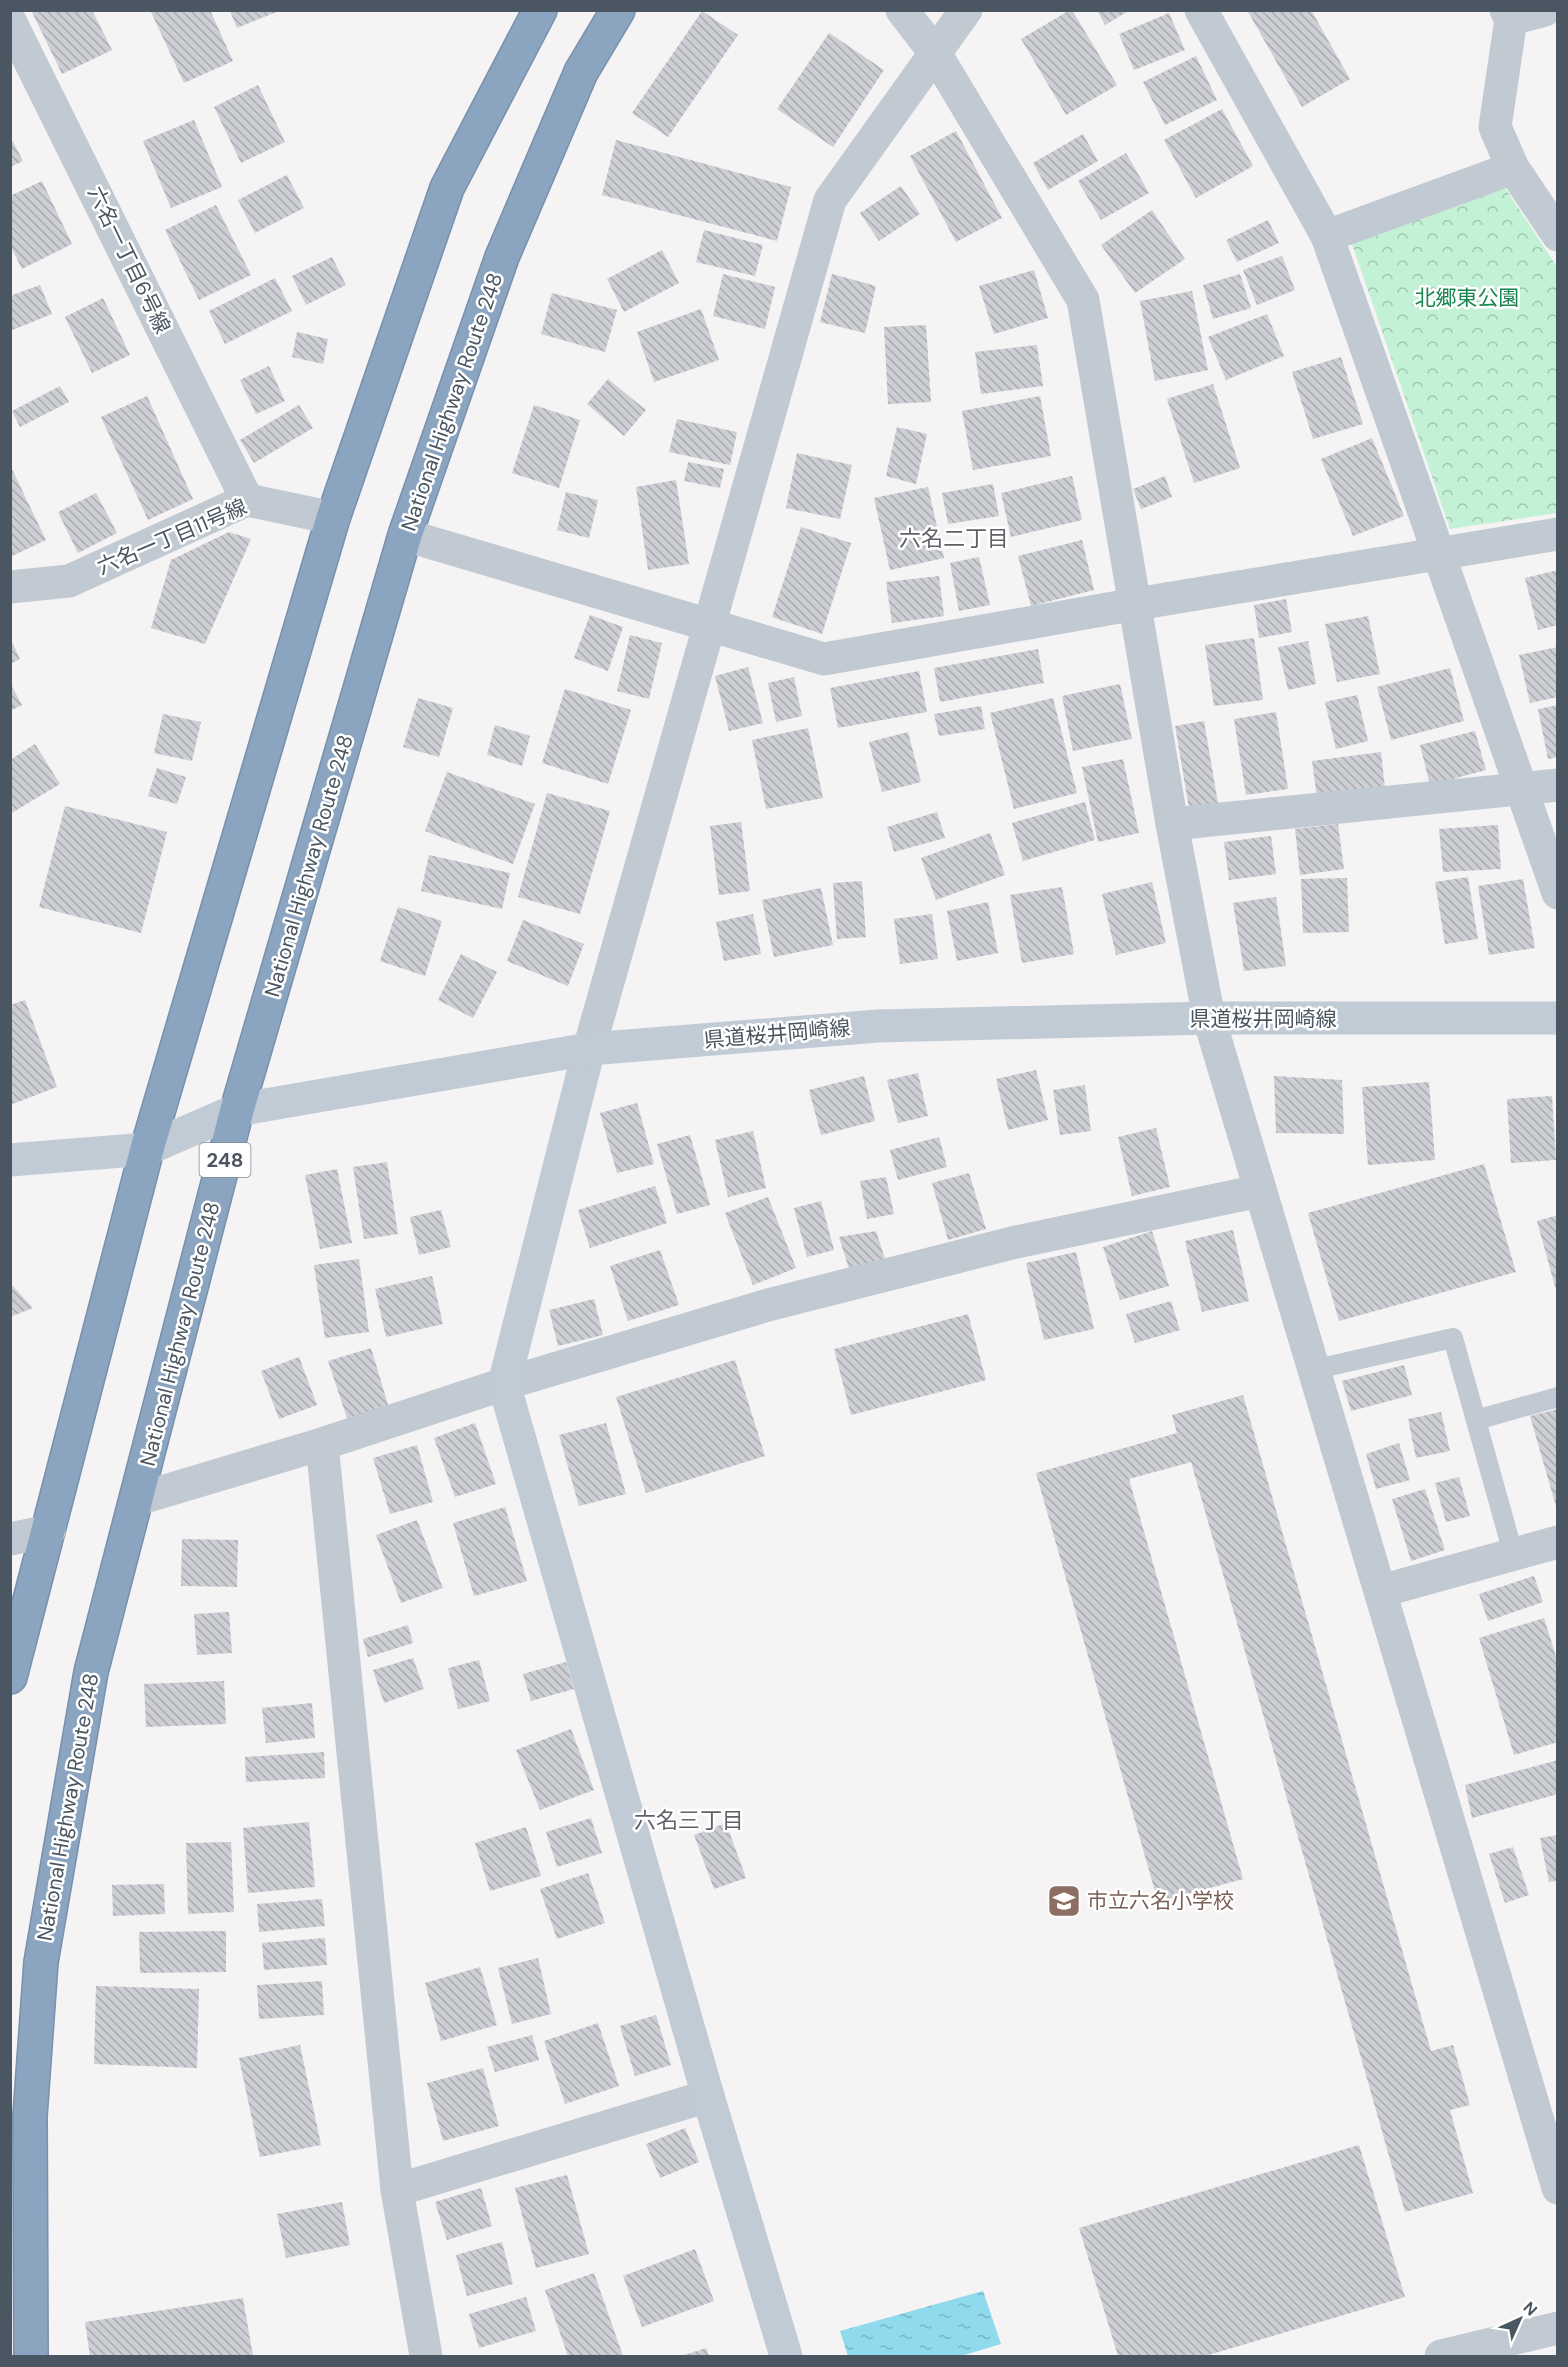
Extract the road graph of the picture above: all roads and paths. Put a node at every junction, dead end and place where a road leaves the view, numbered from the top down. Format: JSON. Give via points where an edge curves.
{"nodes":[{"id":1,"x":540,"y":10,"type":"edge"},
{"id":2,"x":618,"y":10,"type":"edge"},
{"id":3,"x":902,"y":10,"type":"edge"},
{"id":4,"x":966,"y":10,"type":"edge"},
{"id":5,"x":1201,"y":10,"type":"edge"},
{"id":6,"x":1545,"y":10,"type":"edge"},
{"id":7,"x":1509,"y":15,"type":"edge"},
{"id":8,"x":10,"y":21,"type":"edge"},
{"id":9,"x":935,"y":53,"type":"junction"},
{"id":10,"x":1513,"y":168,"type":"junction"},
{"id":11,"x":1557,"y":235,"type":"edge"},
{"id":12,"x":1327,"y":236,"type":"junction"},
{"id":13,"x":247,"y":500,"type":"junction"},
{"id":14,"x":333,"y":518,"type":"junction"},
{"id":15,"x":1557,"y":534,"type":"edge"},
{"id":16,"x":405,"y":535,"type":"junction"},
{"id":17,"x":1439,"y":554,"type":"junction"},
{"id":18,"x":10,"y":587,"type":"edge"},
{"id":19,"x":1136,"y":604,"type":"junction"},
{"id":20,"x":710,"y":626,"type":"junction"},
{"id":21,"x":1557,"y":785,"type":"edge"},
{"id":22,"x":1521,"y":790,"type":"junction"},
{"id":23,"x":1172,"y":824,"type":"junction"},
{"id":24,"x":1557,"y":893,"type":"edge"},
{"id":25,"x":1209,"y":1018,"type":"junction"},
{"id":26,"x":1557,"y":1018,"type":"edge"},
{"id":27,"x":590,"y":1050,"type":"junction"},
{"id":28,"x":237,"y":1110,"type":"junction"},
{"id":29,"x":147,"y":1149,"type":"junction"},
{"id":30,"x":10,"y":1160,"type":"edge"},
{"id":31,"x":1260,"y":1191,"type":"junction"},
{"id":32,"x":1312,"y":1370,"type":"junction"},
{"id":33,"x":504,"y":1384,"type":"junction"},
{"id":34,"x":1557,"y":1397,"type":"edge"},
{"id":35,"x":1476,"y":1420,"type":"junction"},
{"id":36,"x":322,"y":1444,"type":"junction"},
{"id":37,"x":138,"y":1499,"type":"junction"},
{"id":38,"x":49,"y":1531,"type":"junction"},
{"id":39,"x":10,"y":1539,"type":"edge"},
{"id":40,"x":1557,"y":1542,"type":"edge"},
{"id":41,"x":1514,"y":1553,"type":"junction"},
{"id":42,"x":1381,"y":1591,"type":"junction"},
{"id":43,"x":10,"y":1677,"type":"edge"},
{"id":44,"x":708,"y":2096,"type":"junction"},
{"id":45,"x":1544,"y":2100,"type":"edge"},
{"id":46,"x":1557,"y":2188,"type":"edge"},
{"id":47,"x":397,"y":2190,"type":"junction"},
{"id":48,"x":1557,"y":2328,"type":"edge"},
{"id":49,"x":31,"y":2356,"type":"edge"},
{"id":50,"x":426,"y":2356,"type":"edge"},
{"id":51,"x":786,"y":2356,"type":"edge"},
{"id":52,"x":1441,"y":2356,"type":"edge"}],
"edges":[{"from":1,"to":14,"type":"highway","via":[[447,188]]},
{"from":2,"to":16,"type":"highway","name":"National Highway Route 248","number":"248","via":[[581,72],[502,257]]},
{"from":3,"to":9,"type":"street"},
{"from":4,"to":9,"type":"street"},
{"from":5,"to":12,"type":"street"},
{"from":6,"to":7,"type":"street"},
{"from":7,"to":10,"type":"street","via":[[1495,127]]},
{"from":8,"to":13,"type":"street","name":"六名一丁目6号線"},
{"from":9,"to":19,"type":"street","via":[[1083,300]]},
{"from":9,"to":20,"type":"street","via":[[830,200]]},
{"from":10,"to":11,"type":"street"},
{"from":10,"to":12,"type":"street"},
{"from":12,"to":17,"type":"street"},
{"from":13,"to":14,"type":"street","name":"六名一丁目11号線"},
{"from":13,"to":18,"type":"street","name":"六名一丁目11号線","via":[[69,581]]},
{"from":14,"to":29,"type":"highway"},
{"from":15,"to":17,"type":"street"},
{"from":16,"to":20,"type":"street"},
{"from":16,"to":28,"type":"highway","name":"National Highway Route 248","number":"248"},
{"from":17,"to":19,"type":"street"},
{"from":17,"to":22,"type":"street"},
{"from":19,"to":20,"type":"street","via":[[824,659]]},
{"from":19,"to":23,"type":"street"},
{"from":20,"to":27,"type":"street"},
{"from":21,"to":22,"type":"street"},
{"from":22,"to":23,"type":"street"},
{"from":22,"to":24,"type":"street"},
{"from":23,"to":25,"type":"street"},
{"from":25,"to":26,"type":"main road","name":"県道桜井岡崎線"},
{"from":25,"to":27,"type":"main road","name":"県道桜井岡崎線","via":[[878,1026]]},
{"from":25,"to":31,"type":"street"},
{"from":27,"to":28,"type":"main road","name":"県道桜井岡崎線"},
{"from":27,"to":33,"type":"main road"},
{"from":28,"to":29,"type":"main road","name":"県道桜井岡崎線"},
{"from":28,"to":37,"type":"highway","name":"National Highway Route 248","number":"248"},
{"from":29,"to":30,"type":"main road","name":"県道桜井岡崎線"},
{"from":29,"to":38,"type":"highway"},
{"from":31,"to":32,"type":"street"},
{"from":31,"to":33,"type":"street","via":[[1016,1242],[791,1299]]},
{"from":32,"to":35,"type":"lane","via":[[1453,1338]]},
{"from":32,"to":42,"type":"street"},
{"from":33,"to":36,"type":"street"},
{"from":33,"to":44,"type":"main road"},
{"from":34,"to":35,"type":"lane"},
{"from":35,"to":41,"type":"lane"},
{"from":36,"to":37,"type":"street"},
{"from":36,"to":47,"type":"street"},
{"from":37,"to":49,"type":"highway","name":"National Highway Route 248","number":"248","via":[[91,1672],[41,1962],[30,2116]]},
{"from":38,"to":39,"type":"street"},
{"from":38,"to":43,"type":"highway"},
{"from":40,"to":41,"type":"street"},
{"from":41,"to":42,"type":"street"},
{"from":42,"to":45,"type":"street"},
{"from":44,"to":47,"type":"street"},
{"from":44,"to":51,"type":"main road"},
{"from":45,"to":46,"type":"street"},
{"from":47,"to":50,"type":"street"},
{"from":48,"to":52,"type":"street"}]}
